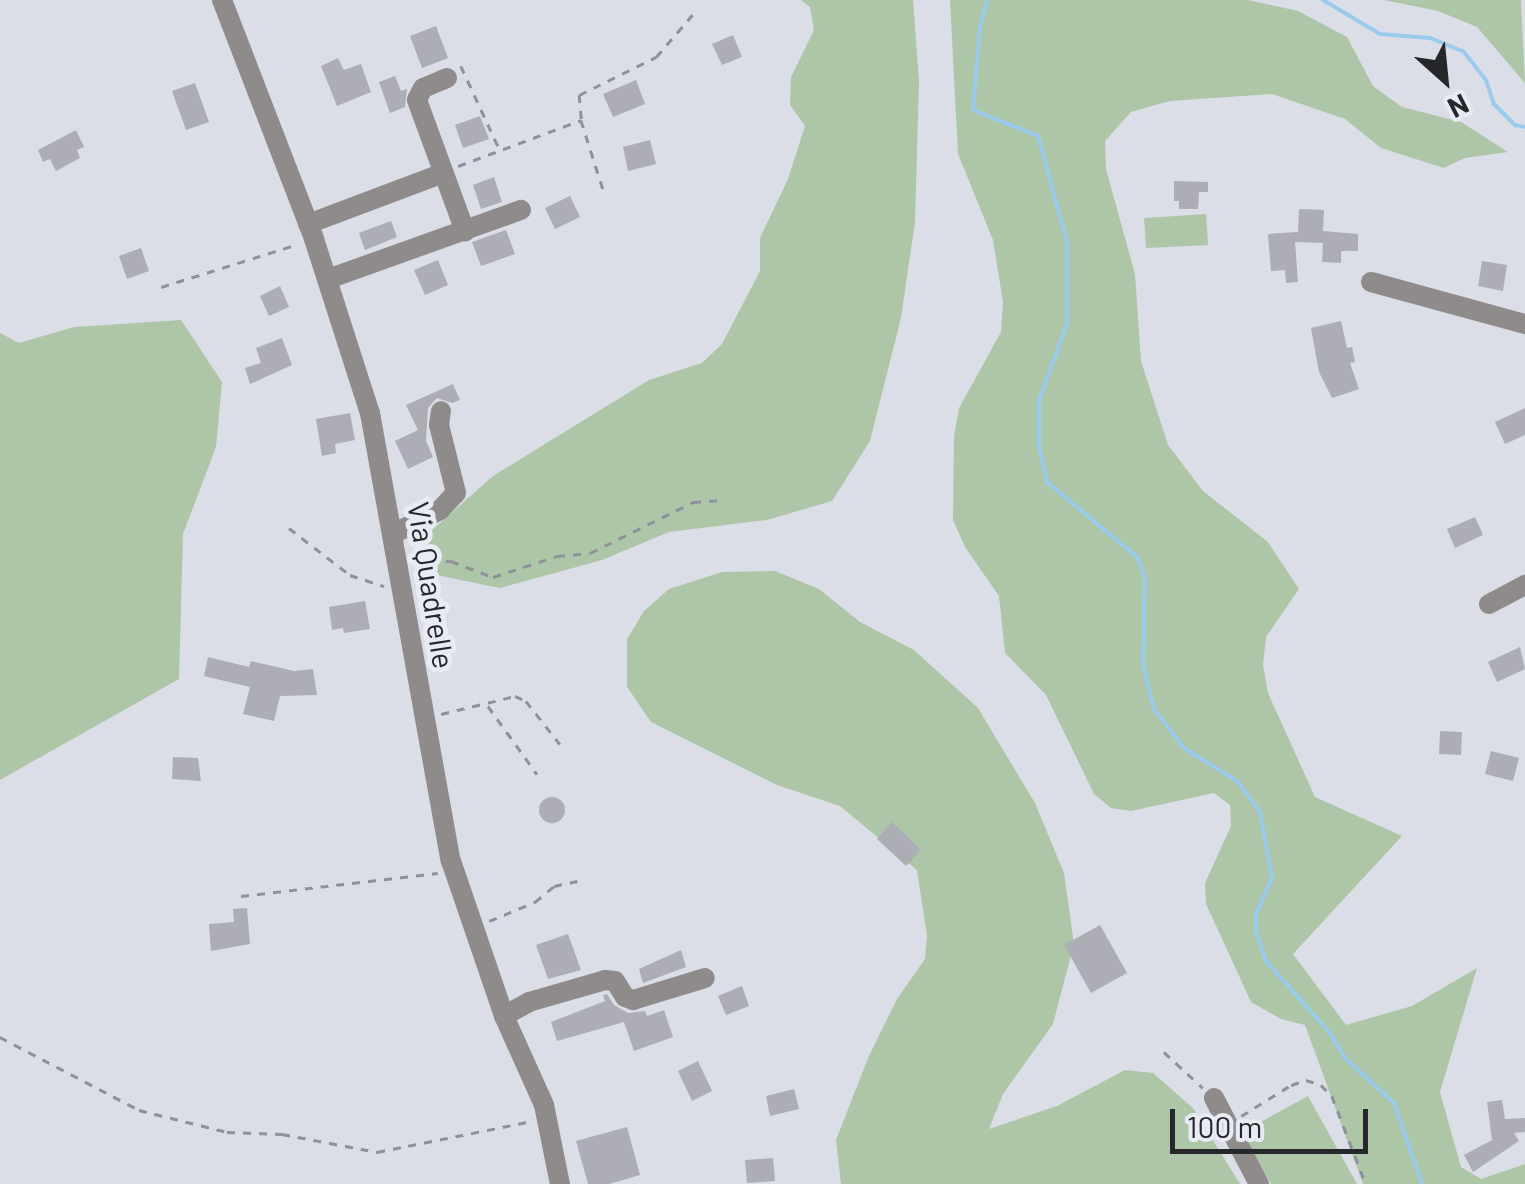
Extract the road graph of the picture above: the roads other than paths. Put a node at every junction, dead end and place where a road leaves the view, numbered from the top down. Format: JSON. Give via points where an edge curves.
{"nodes":[{"id":1,"x":222,"y":0,"type":"edge"},
{"id":2,"x":454,"y":72,"type":"road end"},
{"id":3,"x":444,"y":173,"type":"junction"},
{"id":4,"x":521,"y":210,"type":"dead end"},
{"id":5,"x":465,"y":230,"type":"junction"},
{"id":6,"x":311,"y":231,"type":"junction"},
{"id":7,"x":328,"y":279,"type":"junction"},
{"id":8,"x":1372,"y":282,"type":"dead end"},
{"id":9,"x":1525,"y":324,"type":"edge"},
{"id":10,"x":441,"y":411,"type":"dead end"},
{"id":11,"x":394,"y":534,"type":"junction"},
{"id":12,"x":1525,"y":585,"type":"edge"},
{"id":13,"x":1489,"y":604,"type":"dead end"},
{"id":14,"x":705,"y":978,"type":"dead end"},
{"id":15,"x":504,"y":1016,"type":"junction"},
{"id":16,"x":1214,"y":1098,"type":"road end"},
{"id":17,"x":560,"y":1184,"type":"edge"},
{"id":18,"x":1259,"y":1184,"type":"edge"}],
"edges":[{"from":1,"to":6,"type":"street","name":"Via Quadrelle"},
{"from":2,"to":3,"type":"street","via":[[424,88],[417,100]]},
{"from":3,"to":5,"type":"street"},
{"from":3,"to":6,"type":"street"},
{"from":4,"to":5,"type":"street"},
{"from":5,"to":7,"type":"street"},
{"from":6,"to":7,"type":"street","name":"Via Quadrelle"},
{"from":7,"to":11,"type":"street","name":"Via Quadrelle","via":[[372,423]]},
{"from":8,"to":9,"type":"street"},
{"from":10,"to":11,"type":"street","via":[[456,493],[440,510]]},
{"from":11,"to":15,"type":"street","name":"Via Quadrelle","via":[[454,872]]},
{"from":12,"to":13,"type":"street"},
{"from":14,"to":15,"type":"street","via":[[634,1000],[605,980]]},
{"from":15,"to":17,"type":"street","name":"Via Quadrelle","via":[[548,1120]]},
{"from":16,"to":18,"type":"street"}]}
